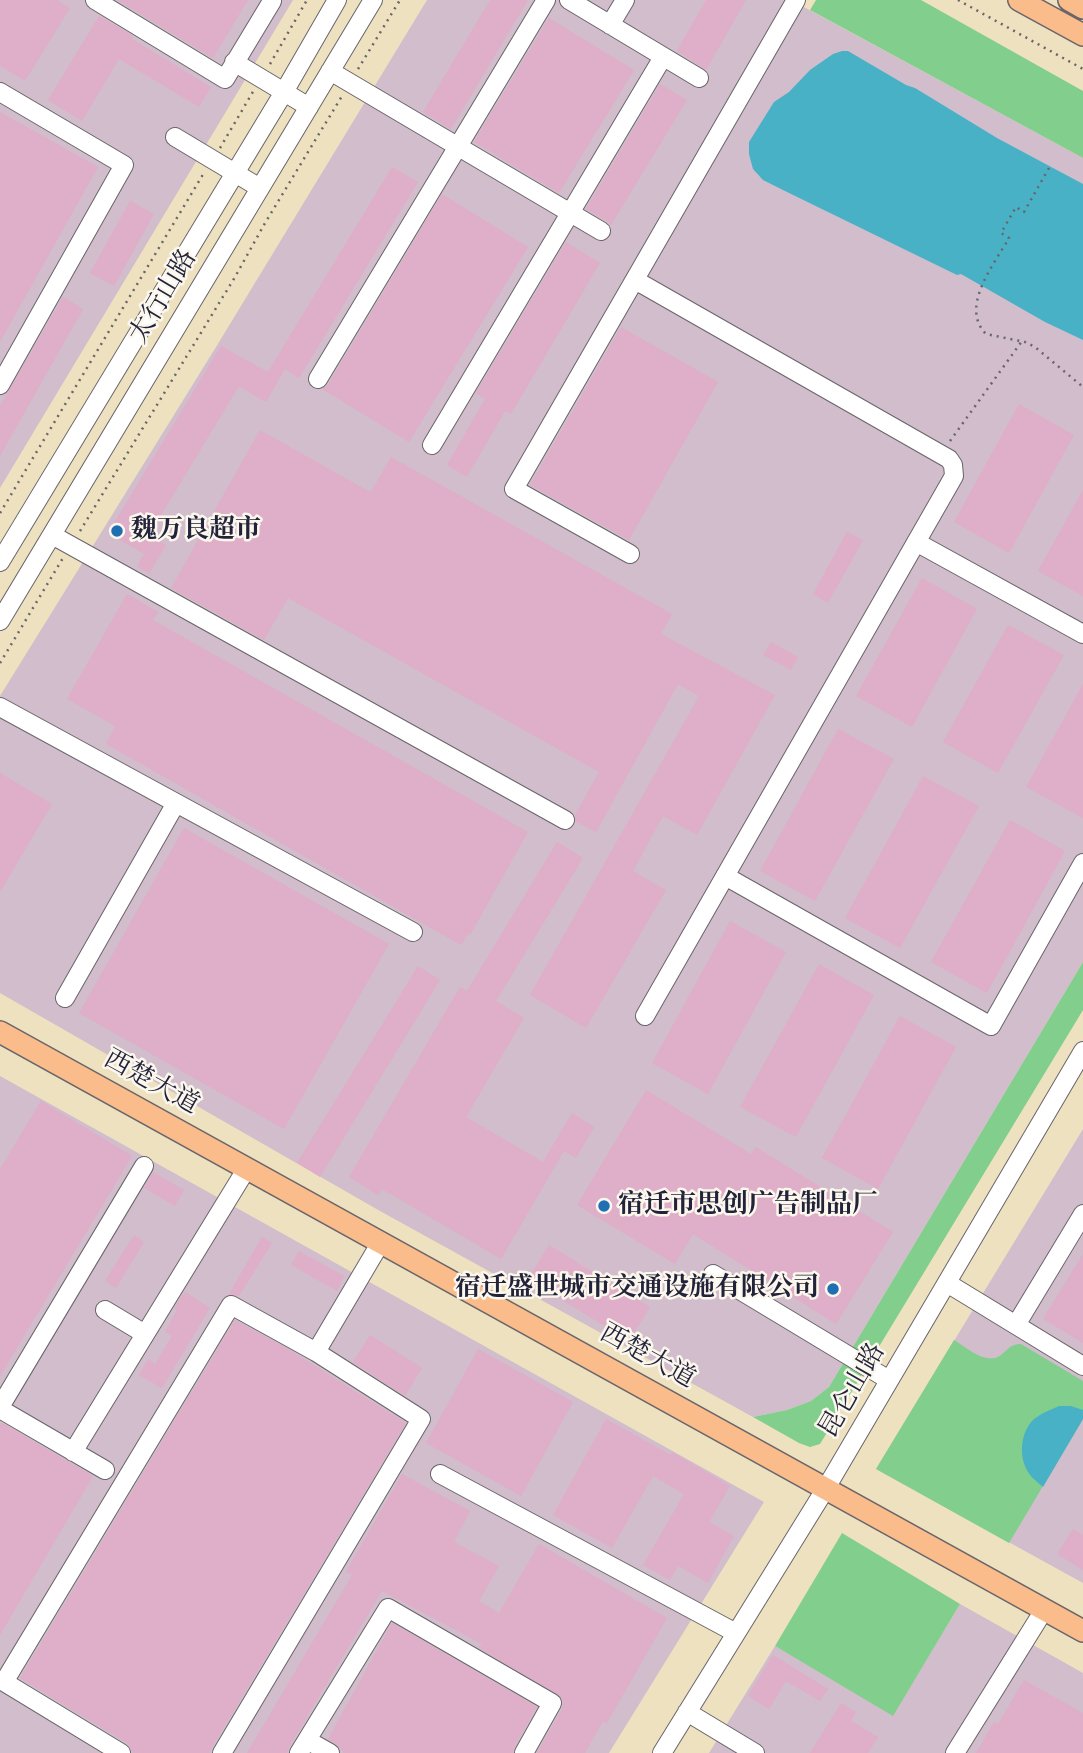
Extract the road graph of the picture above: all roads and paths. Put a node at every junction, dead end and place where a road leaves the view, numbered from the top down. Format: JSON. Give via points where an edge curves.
{"nodes":[{"id":1,"x":95,"y":0,"type":"edge"},
{"id":2,"x":307,"y":0,"type":"edge"},
{"id":3,"x":337,"y":0,"type":"edge"},
{"id":4,"x":373,"y":0,"type":"edge"},
{"id":5,"x":400,"y":0,"type":"edge"},
{"id":6,"x":546,"y":0,"type":"edge"},
{"id":7,"x":569,"y":0,"type":"edge"},
{"id":8,"x":625,"y":0,"type":"edge"},
{"id":9,"x":796,"y":0,"type":"edge"},
{"id":10,"x":958,"y":0,"type":"edge"},
{"id":11,"x":1019,"y":0,"type":"edge"},
{"id":12,"x":1069,"y":0,"type":"edge"},
{"id":13,"x":272,"y":1,"type":"edge"},
{"id":14,"x":1083,"y":8,"type":"edge"},
{"id":15,"x":610,"y":25,"type":"junction"},
{"id":16,"x":1083,"y":35,"type":"edge"},
{"id":17,"x":663,"y":57,"type":"junction"},
{"id":18,"x":234,"y":62,"type":"junction"},
{"id":19,"x":1083,"y":69,"type":"edge"},
{"id":20,"x":330,"y":71,"type":"junction"},
{"id":21,"x":261,"y":78,"type":"junction"},
{"id":22,"x":699,"y":78,"type":"dead end"},
{"id":23,"x":350,"y":83,"type":"junction"},
{"id":24,"x":0,"y":92,"type":"edge"},
{"id":25,"x":284,"y":92,"type":"junction"},
{"id":26,"x":309,"y":107,"type":"junction"},
{"id":27,"x":175,"y":137,"type":"dead end"},
{"id":28,"x":457,"y":146,"type":"junction"},
{"id":29,"x":212,"y":159,"type":"junction"},
{"id":30,"x":1049,"y":168,"type":"dead end"},
{"id":31,"x":235,"y":173,"type":"junction"},
{"id":32,"x":260,"y":188,"type":"junction"},
{"id":33,"x":570,"y":213,"type":"junction"},
{"id":34,"x":601,"y":232,"type":"dead end"},
{"id":35,"x":635,"y":280,"type":"junction"},
{"id":36,"x":1022,"y":341,"type":"junction"},
{"id":37,"x":318,"y":379,"type":"dead end"},
{"id":38,"x":0,"y":385,"type":"edge"},
{"id":39,"x":1083,"y":387,"type":"edge"},
{"id":40,"x":432,"y":445,"type":"dead end"},
{"id":41,"x":940,"y":454,"type":"junction"},
{"id":42,"x":0,"y":513,"type":"edge"},
{"id":43,"x":52,"y":535,"type":"junction"},
{"id":44,"x":916,"y":542,"type":"junction"},
{"id":45,"x":71,"y":545,"type":"junction"},
{"id":46,"x":630,"y":554,"type":"dead end"},
{"id":47,"x":0,"y":562,"type":"edge"},
{"id":48,"x":0,"y":621,"type":"edge"},
{"id":49,"x":1083,"y":634,"type":"edge"},
{"id":50,"x":0,"y":663,"type":"edge"},
{"id":51,"x":0,"y":707,"type":"edge"},
{"id":52,"x":176,"y":803,"type":"junction"},
{"id":53,"x":565,"y":820,"type":"dead end"},
{"id":54,"x":1083,"y":863,"type":"edge"},
{"id":55,"x":725,"y":876,"type":"junction"},
{"id":56,"x":413,"y":932,"type":"dead end"},
{"id":57,"x":65,"y":998,"type":"dead end"},
{"id":58,"x":645,"y":1016,"type":"dead end"},
{"id":59,"x":0,"y":1032,"type":"edge"},
{"id":60,"x":1083,"y":1051,"type":"edge"},
{"id":61,"x":144,"y":1166,"type":"dead end"},
{"id":62,"x":247,"y":1168,"type":"junction"},
{"id":63,"x":1083,"y":1214,"type":"edge"},
{"id":64,"x":381,"y":1242,"type":"junction"},
{"id":65,"x":713,"y":1274,"type":"dead end"},
{"id":66,"x":947,"y":1283,"type":"junction"},
{"id":67,"x":105,"y":1310,"type":"dead end"},
{"id":68,"x":1016,"y":1325,"type":"junction"},
{"id":69,"x":145,"y":1334,"type":"junction"},
{"id":70,"x":316,"y":1352,"type":"junction"},
{"id":71,"x":1083,"y":1366,"type":"edge"},
{"id":72,"x":889,"y":1380,"type":"junction"},
{"id":73,"x":0,"y":1408,"type":"edge"},
{"id":74,"x":73,"y":1452,"type":"junction"},
{"id":75,"x":104,"y":1470,"type":"dead end"},
{"id":76,"x":440,"y":1474,"type":"dead end"},
{"id":77,"x":826,"y":1488,"type":"junction"},
{"id":78,"x":1044,"y":1610,"type":"junction"},
{"id":79,"x":1083,"y":1631,"type":"edge"},
{"id":80,"x":736,"y":1633,"type":"junction"},
{"id":81,"x":687,"y":1712,"type":"junction"},
{"id":82,"x":303,"y":1746,"type":"edge"},
{"id":83,"x":121,"y":1753,"type":"edge"},
{"id":84,"x":222,"y":1753,"type":"edge"},
{"id":85,"x":330,"y":1753,"type":"edge"},
{"id":86,"x":524,"y":1753,"type":"edge"},
{"id":87,"x":662,"y":1753,"type":"edge"},
{"id":88,"x":755,"y":1753,"type":"edge"},
{"id":89,"x":955,"y":1753,"type":"edge"}],
"edges":[{"from":1,"to":18,"type":"street","via":[[225,79]]},
{"from":2,"to":21,"type":"path"},
{"from":3,"to":25,"type":"street","name":"太行山路"},
{"from":4,"to":20,"type":"street","name":"太行山路"},
{"from":5,"to":23,"type":"path"},
{"from":6,"to":28,"type":"street"},
{"from":7,"to":15,"type":"street"},
{"from":8,"to":15,"type":"street"},
{"from":9,"to":35,"type":"street"},
{"from":10,"to":19,"type":"path"},
{"from":11,"to":16,"type":"main road"},
{"from":12,"to":14,"type":"main road"},
{"from":13,"to":18,"type":"street"},
{"from":15,"to":17,"type":"street"},
{"from":17,"to":22,"type":"street"},
{"from":17,"to":33,"type":"street"},
{"from":18,"to":21,"type":"street"},
{"from":20,"to":23,"type":"street"},
{"from":20,"to":26,"type":"street","name":"太行山路"},
{"from":21,"to":25,"type":"street"},
{"from":21,"to":29,"type":"path"},
{"from":23,"to":28,"type":"street"},
{"from":23,"to":45,"type":"path"},
{"from":24,"to":38,"type":"street","via":[[124,165]]},
{"from":25,"to":26,"type":"street"},
{"from":25,"to":31,"type":"street","name":"太行山路"},
{"from":26,"to":32,"type":"street","name":"太行山路"},
{"from":27,"to":29,"type":"street"},
{"from":28,"to":33,"type":"street"},
{"from":28,"to":37,"type":"street"},
{"from":29,"to":31,"type":"street"},
{"from":29,"to":42,"type":"path"},
{"from":30,"to":36,"type":"path","via":[[1024,212],[1016,207],[1001,233],[1009,238],[976,306],[986,334]]},
{"from":31,"to":32,"type":"street"},
{"from":31,"to":47,"type":"street","name":"太行山路"},
{"from":32,"to":43,"type":"street","name":"太行山路"},
{"from":33,"to":34,"type":"street"},
{"from":33,"to":40,"type":"street"},
{"from":35,"to":41,"type":"street"},
{"from":35,"to":46,"type":"street","via":[[514,489]]},
{"from":36,"to":39,"type":"path"},
{"from":36,"to":41,"type":"path"},
{"from":41,"to":44,"type":"street","via":[[949,459],[954,476]]},
{"from":43,"to":45,"type":"street"},
{"from":43,"to":48,"type":"street","name":"太行山路"},
{"from":44,"to":49,"type":"street"},
{"from":44,"to":55,"type":"street"},
{"from":45,"to":50,"type":"path"},
{"from":45,"to":53,"type":"street"},
{"from":51,"to":52,"type":"street"},
{"from":52,"to":56,"type":"street"},
{"from":52,"to":57,"type":"street"},
{"from":54,"to":55,"type":"street","via":[[991,1026]]},
{"from":55,"to":58,"type":"street"},
{"from":59,"to":62,"type":"main road","name":"西楚大道"},
{"from":60,"to":66,"type":"street","name":"昆仑山路"},
{"from":61,"to":73,"type":"street"},
{"from":62,"to":64,"type":"main road","name":"西楚大道"},
{"from":62,"to":69,"type":"street"},
{"from":63,"to":68,"type":"street"},
{"from":64,"to":70,"type":"street"},
{"from":64,"to":77,"type":"main road","name":"西楚大道"},
{"from":65,"to":72,"type":"street"},
{"from":66,"to":68,"type":"street"},
{"from":66,"to":72,"type":"street","name":"昆仑山路"},
{"from":67,"to":69,"type":"street"},
{"from":68,"to":71,"type":"street"},
{"from":69,"to":74,"type":"street"},
{"from":70,"to":83,"type":"street","via":[[232,1305],[4,1682]]},
{"from":70,"to":84,"type":"street","via":[[421,1419]]},
{"from":72,"to":77,"type":"street","name":"昆仑山路"},
{"from":73,"to":74,"type":"street"},
{"from":74,"to":75,"type":"street"},
{"from":76,"to":80,"type":"street"},
{"from":77,"to":78,"type":"main road","name":"西楚大道"},
{"from":77,"to":80,"type":"street","name":"昆仑山路"},
{"from":78,"to":79,"type":"main road","name":"西楚大道"},
{"from":78,"to":89,"type":"street"},
{"from":80,"to":81,"type":"street","name":"昆仑山路"},
{"from":81,"to":87,"type":"street","name":"昆仑山路"},
{"from":81,"to":88,"type":"street"},
{"from":82,"to":85,"type":"street"},
{"from":82,"to":86,"type":"street","via":[[387,1608],[552,1703]]}]}
